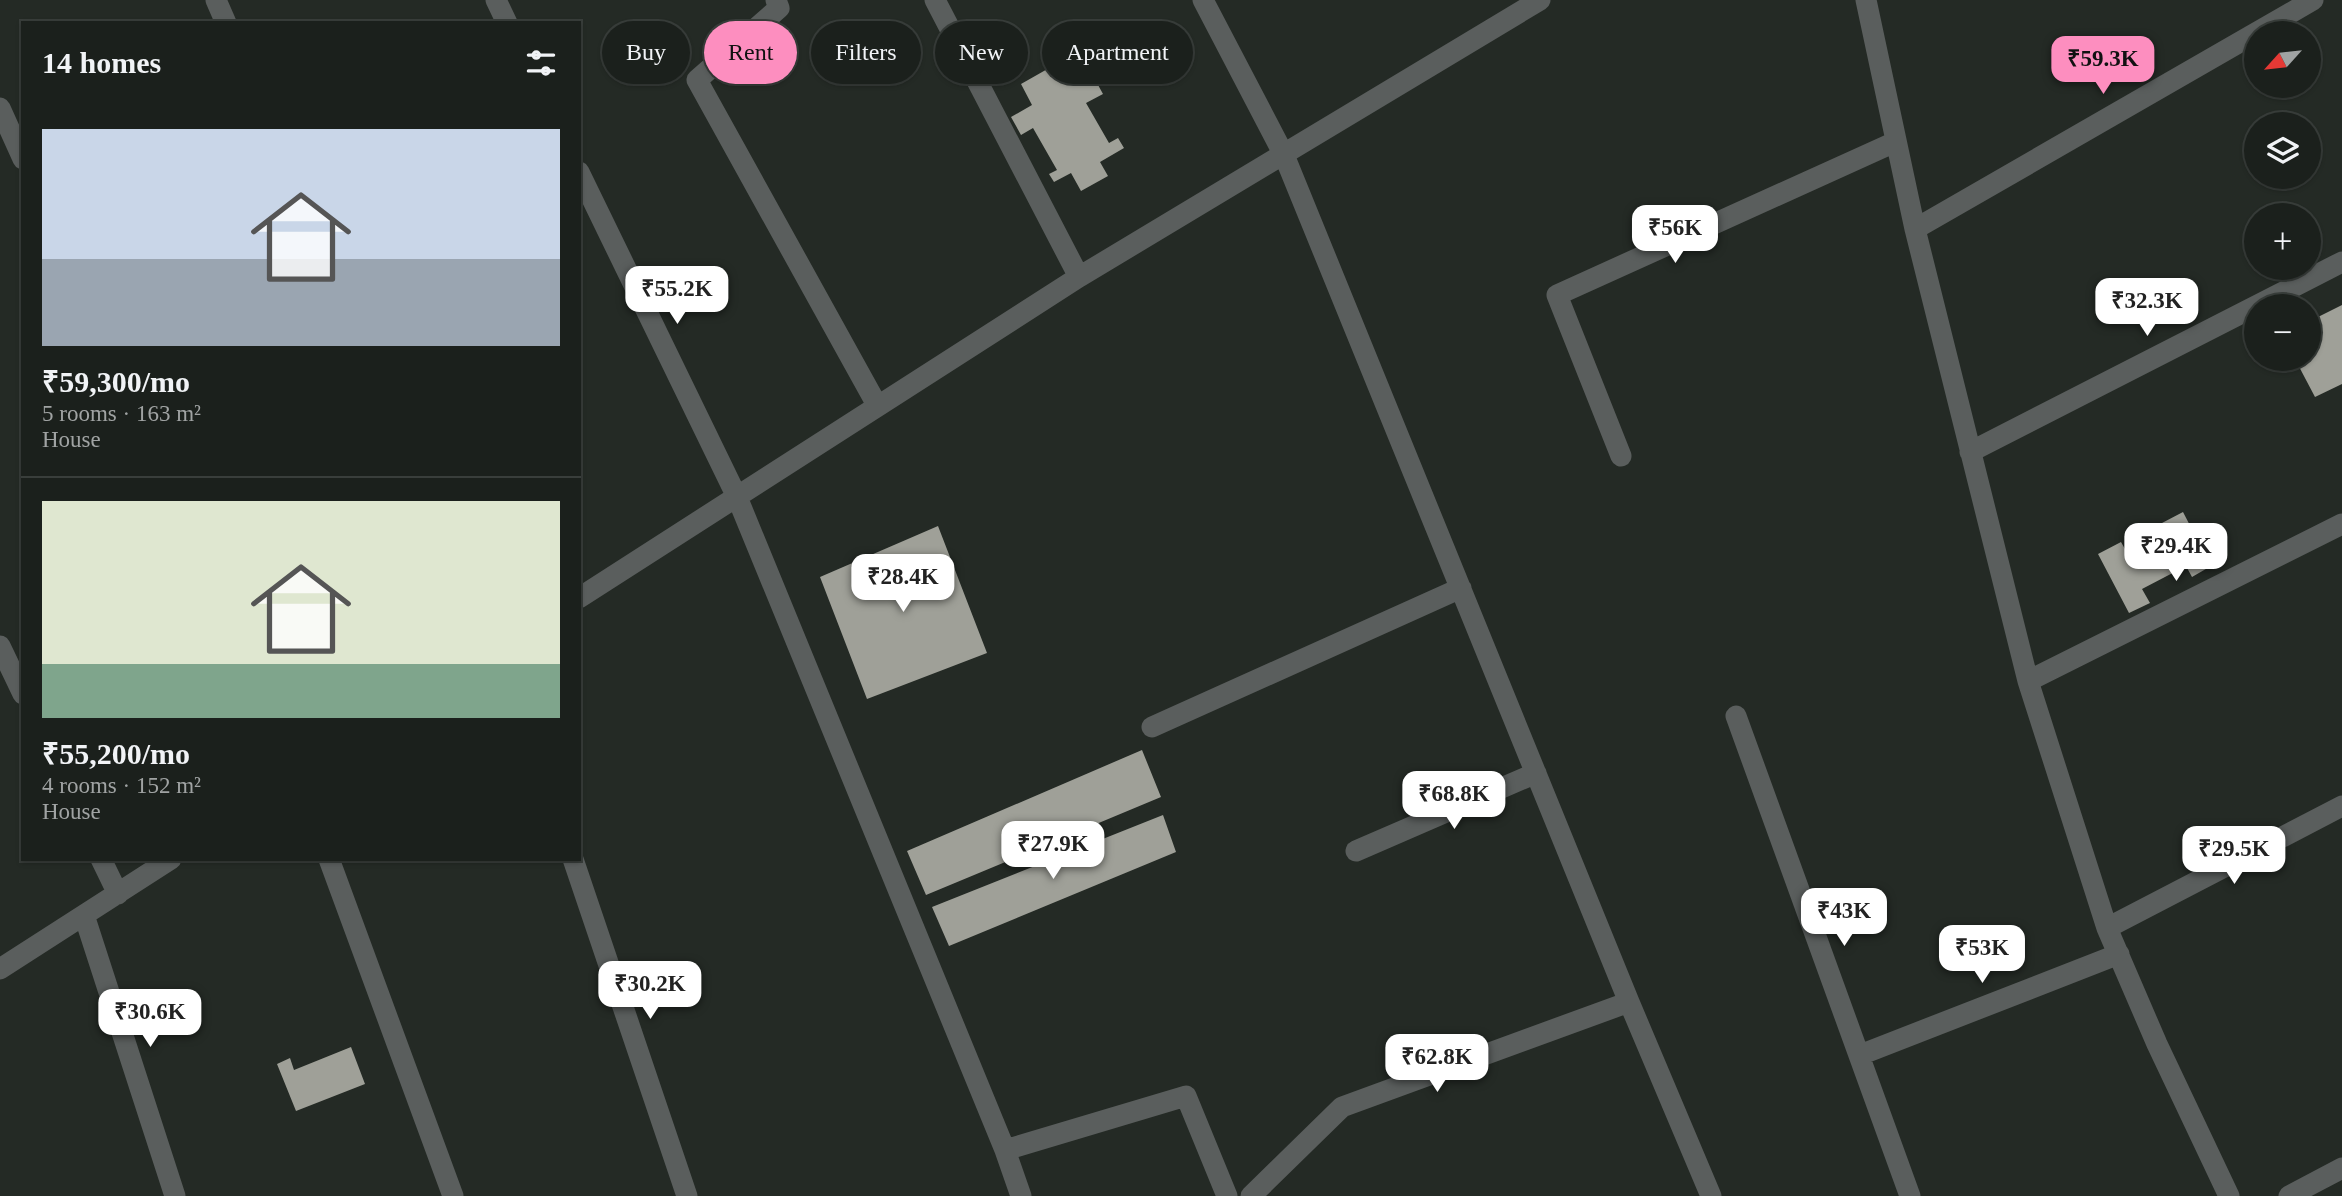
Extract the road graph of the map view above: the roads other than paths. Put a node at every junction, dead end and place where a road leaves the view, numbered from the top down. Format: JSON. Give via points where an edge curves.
{"nodes":[{"id":1,"x":216,"y":0,"type":"edge"},
{"id":2,"x":496,"y":0,"type":"edge"},
{"id":3,"x":776,"y":0,"type":"edge"},
{"id":4,"x":935,"y":0,"type":"edge"},
{"id":5,"x":1203,"y":0,"type":"edge"},
{"id":6,"x":1540,"y":0,"type":"edge"},
{"id":7,"x":1866,"y":0,"type":"edge"},
{"id":8,"x":2313,"y":0,"type":"edge"},
{"id":9,"x":225,"y":21,"type":"edge"},
{"id":10,"x":506,"y":21,"type":"edge"},
{"id":11,"x":0,"y":108,"type":"edge"},
{"id":12,"x":1895,"y":142,"type":"junction"},
{"id":13,"x":21,"y":155,"type":"edge"},
{"id":14,"x":1284,"y":155,"type":"junction"},
{"id":15,"x":581,"y":176,"type":"edge"},
{"id":16,"x":1915,"y":229,"type":"junction"},
{"id":17,"x":2342,"y":262,"type":"edge"},
{"id":18,"x":1079,"y":277,"type":"junction"},
{"id":19,"x":877,"y":405,"type":"junction"},
{"id":20,"x":1970,"y":452,"type":"junction"},
{"id":21,"x":1621,"y":456,"type":"dead end"},
{"id":22,"x":737,"y":498,"type":"junction"},
{"id":23,"x":2342,"y":524,"type":"edge"},
{"id":24,"x":1461,"y":588,"type":"junction"},
{"id":25,"x":581,"y":597,"type":"edge"},
{"id":26,"x":3,"y":660,"type":"edge"},
{"id":27,"x":2028,"y":681,"type":"junction"},
{"id":28,"x":21,"y":691,"type":"edge"},
{"id":29,"x":1736,"y":716,"type":"dead end"},
{"id":30,"x":1152,"y":727,"type":"dead end"},
{"id":31,"x":1536,"y":773,"type":"junction"},
{"id":32,"x":2342,"y":806,"type":"edge"},
{"id":33,"x":1356,"y":851,"type":"dead end"},
{"id":34,"x":103,"y":861,"type":"edge"},
{"id":35,"x":168,"y":861,"type":"edge"},
{"id":36,"x":330,"y":861,"type":"edge"},
{"id":37,"x":574,"y":861,"type":"edge"},
{"id":38,"x":118,"y":894,"type":"junction"},
{"id":39,"x":84,"y":915,"type":"junction"},
{"id":40,"x":2107,"y":928,"type":"junction"},
{"id":41,"x":2119,"y":954,"type":"junction"},
{"id":42,"x":0,"y":969,"type":"edge"},
{"id":43,"x":1629,"y":1002,"type":"junction"},
{"id":44,"x":1860,"y":1055,"type":"junction"},
{"id":45,"x":1004,"y":1150,"type":"junction"},
{"id":46,"x":2342,"y":1168,"type":"edge"},
{"id":47,"x":175,"y":1196,"type":"edge"},
{"id":48,"x":453,"y":1196,"type":"edge"},
{"id":49,"x":687,"y":1196,"type":"edge"},
{"id":50,"x":1021,"y":1196,"type":"edge"},
{"id":51,"x":1227,"y":1196,"type":"edge"},
{"id":52,"x":1251,"y":1196,"type":"edge"},
{"id":53,"x":1711,"y":1196,"type":"edge"},
{"id":54,"x":1910,"y":1196,"type":"edge"},
{"id":55,"x":2229,"y":1196,"type":"edge"},
{"id":56,"x":2289,"y":1196,"type":"edge"}],
"edges":[{"from":1,"to":9,"type":"street"},
{"from":2,"to":10,"type":"street"},
{"from":3,"to":19,"type":"street","via":[[779,8],[697,80]]},
{"from":4,"to":18,"type":"street"},
{"from":5,"to":14,"type":"street"},
{"from":6,"to":14,"type":"street"},
{"from":7,"to":12,"type":"street"},
{"from":8,"to":16,"type":"street"},
{"from":11,"to":13,"type":"street"},
{"from":12,"to":16,"type":"street"},
{"from":12,"to":21,"type":"street","via":[[1558,295]]},
{"from":14,"to":18,"type":"street"},
{"from":14,"to":24,"type":"street"},
{"from":15,"to":22,"type":"street"},
{"from":16,"to":20,"type":"street"},
{"from":17,"to":20,"type":"street"},
{"from":18,"to":19,"type":"street"},
{"from":19,"to":22,"type":"street"},
{"from":20,"to":27,"type":"street"},
{"from":22,"to":25,"type":"street"},
{"from":22,"to":45,"type":"street"},
{"from":23,"to":27,"type":"street"},
{"from":24,"to":30,"type":"street"},
{"from":24,"to":31,"type":"street"},
{"from":26,"to":28,"type":"street"},
{"from":27,"to":40,"type":"street"},
{"from":29,"to":44,"type":"street"},
{"from":31,"to":33,"type":"street"},
{"from":31,"to":43,"type":"street"},
{"from":32,"to":40,"type":"street"},
{"from":34,"to":38,"type":"street"},
{"from":35,"to":38,"type":"street"},
{"from":36,"to":48,"type":"street"},
{"from":37,"to":49,"type":"street"},
{"from":38,"to":39,"type":"street"},
{"from":39,"to":42,"type":"street"},
{"from":39,"to":47,"type":"street"},
{"from":40,"to":41,"type":"street"},
{"from":41,"to":44,"type":"street"},
{"from":41,"to":55,"type":"street"},
{"from":43,"to":52,"type":"street","via":[[1342,1107]]},
{"from":43,"to":53,"type":"street"},
{"from":44,"to":54,"type":"street"},
{"from":45,"to":50,"type":"street"},
{"from":45,"to":51,"type":"street","via":[[1186,1096]]},
{"from":46,"to":56,"type":"street"}]}
